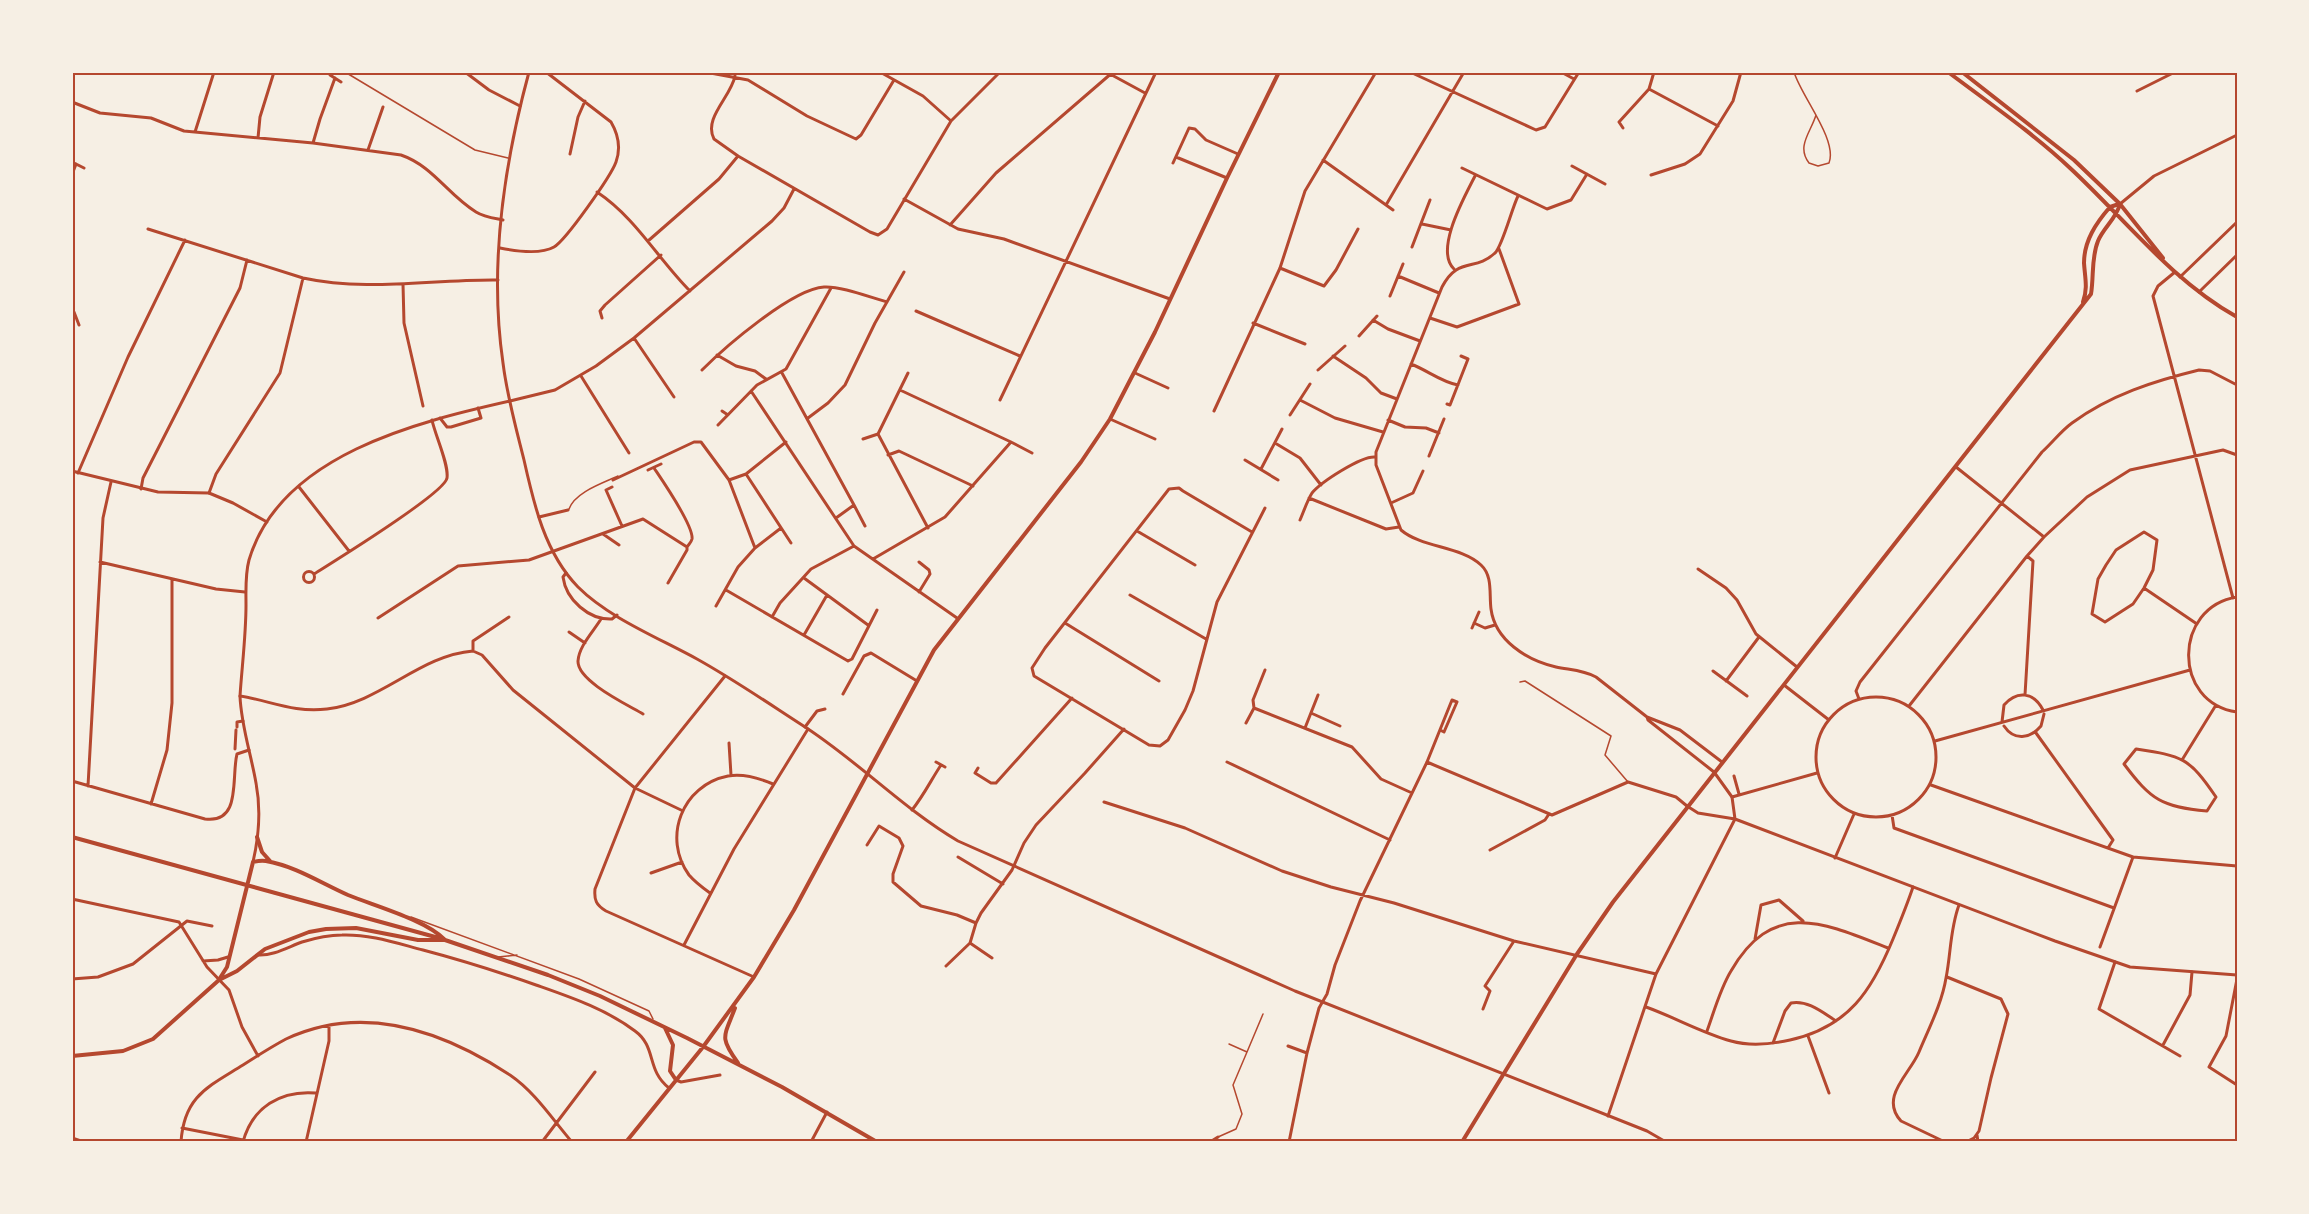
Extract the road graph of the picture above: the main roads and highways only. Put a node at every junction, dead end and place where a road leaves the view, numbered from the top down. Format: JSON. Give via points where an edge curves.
{"nodes":[{"id":1,"x":1279,"y":72,"type":"edge"},
{"id":2,"x":1948,"y":72,"type":"edge"},
{"id":3,"x":1962,"y":72,"type":"edge"},
{"id":4,"x":1995,"y":98,"type":"junction"},
{"id":5,"x":1991,"y":104,"type":"junction"},
{"id":6,"x":2074,"y":160,"type":"junction"},
{"id":7,"x":2068,"y":166,"type":"junction"},
{"id":8,"x":2120,"y":204,"type":"junction"},
{"id":9,"x":2110,"y":207,"type":"junction"},
{"id":10,"x":2117,"y":215,"type":"junction"},
{"id":11,"x":2089,"y":238,"type":"junction"},
{"id":12,"x":2098,"y":241,"type":"junction"},
{"id":13,"x":2173,"y":270,"type":"junction"},
{"id":14,"x":2081,"y":306,"type":"junction"},
{"id":15,"x":2237,"y":317,"type":"edge"},
{"id":16,"x":72,"y":837,"type":"edge"},
{"id":17,"x":257,"y":837,"type":"road end"},
{"id":18,"x":271,"y":862,"type":"junction"},
{"id":19,"x":445,"y":940,"type":"junction"},
{"id":20,"x":219,"y":980,"type":"junction"},
{"id":21,"x":736,"y":1004,"type":"junction"},
{"id":22,"x":664,"y":1027,"type":"junction"},
{"id":23,"x":703,"y":1047,"type":"junction"},
{"id":24,"x":72,"y":1056,"type":"edge"},
{"id":25,"x":740,"y":1066,"type":"junction"},
{"id":26,"x":676,"y":1080,"type":"junction"},
{"id":27,"x":626,"y":1142,"type":"edge"},
{"id":28,"x":877,"y":1142,"type":"edge"},
{"id":29,"x":1462,"y":1142,"type":"edge"}],
"edges":[{"from":1,"to":21,"type":"main road","via":[[1110,419],[934,650],[794,910]]},
{"from":2,"to":5,"type":"main road"},
{"from":3,"to":4,"type":"main road"},
{"from":4,"to":5,"type":"main road"},
{"from":4,"to":6,"type":"main road"},
{"from":5,"to":7,"type":"main road"},
{"from":6,"to":7,"type":"main road"},
{"from":6,"to":8,"type":"main road"},
{"from":7,"to":9,"type":"main road"},
{"from":8,"to":9,"type":"main road"},
{"from":8,"to":10,"type":"main road"},
{"from":8,"to":13,"type":"main road"},
{"from":9,"to":10,"type":"main road"},
{"from":9,"to":11,"type":"main road"},
{"from":10,"to":12,"type":"main road"},
{"from":10,"to":13,"type":"main road"},
{"from":11,"to":12,"type":"main road"},
{"from":11,"to":14,"type":"main road","via":[[2084,262],[2087,284]]},
{"from":12,"to":14,"type":"main road","via":[[2091,294]]},
{"from":13,"to":15,"type":"main road"},
{"from":14,"to":29,"type":"main road","via":[[1613,902]]},
{"from":16,"to":19,"type":"main road"},
{"from":17,"to":18,"type":"main road"},
{"from":18,"to":19,"type":"main road","via":[[423,925]]},
{"from":18,"to":20,"type":"main road","via":[[253,862],[227,967]]},
{"from":19,"to":20,"type":"main road","via":[[356,928],[309,932],[256,954]]},
{"from":19,"to":22,"type":"main road","via":[[569,983]]},
{"from":20,"to":24,"type":"main road","via":[[147,1041],[110,1053]]},
{"from":21,"to":23,"type":"main road"},
{"from":21,"to":25,"type":"main road","via":[[724,1042]]},
{"from":22,"to":23,"type":"main road"},
{"from":22,"to":26,"type":"main road","via":[[672,1043],[670,1071]]},
{"from":23,"to":25,"type":"main road"},
{"from":23,"to":26,"type":"main road"},
{"from":25,"to":28,"type":"main road"},
{"from":26,"to":27,"type":"main road"}]}
